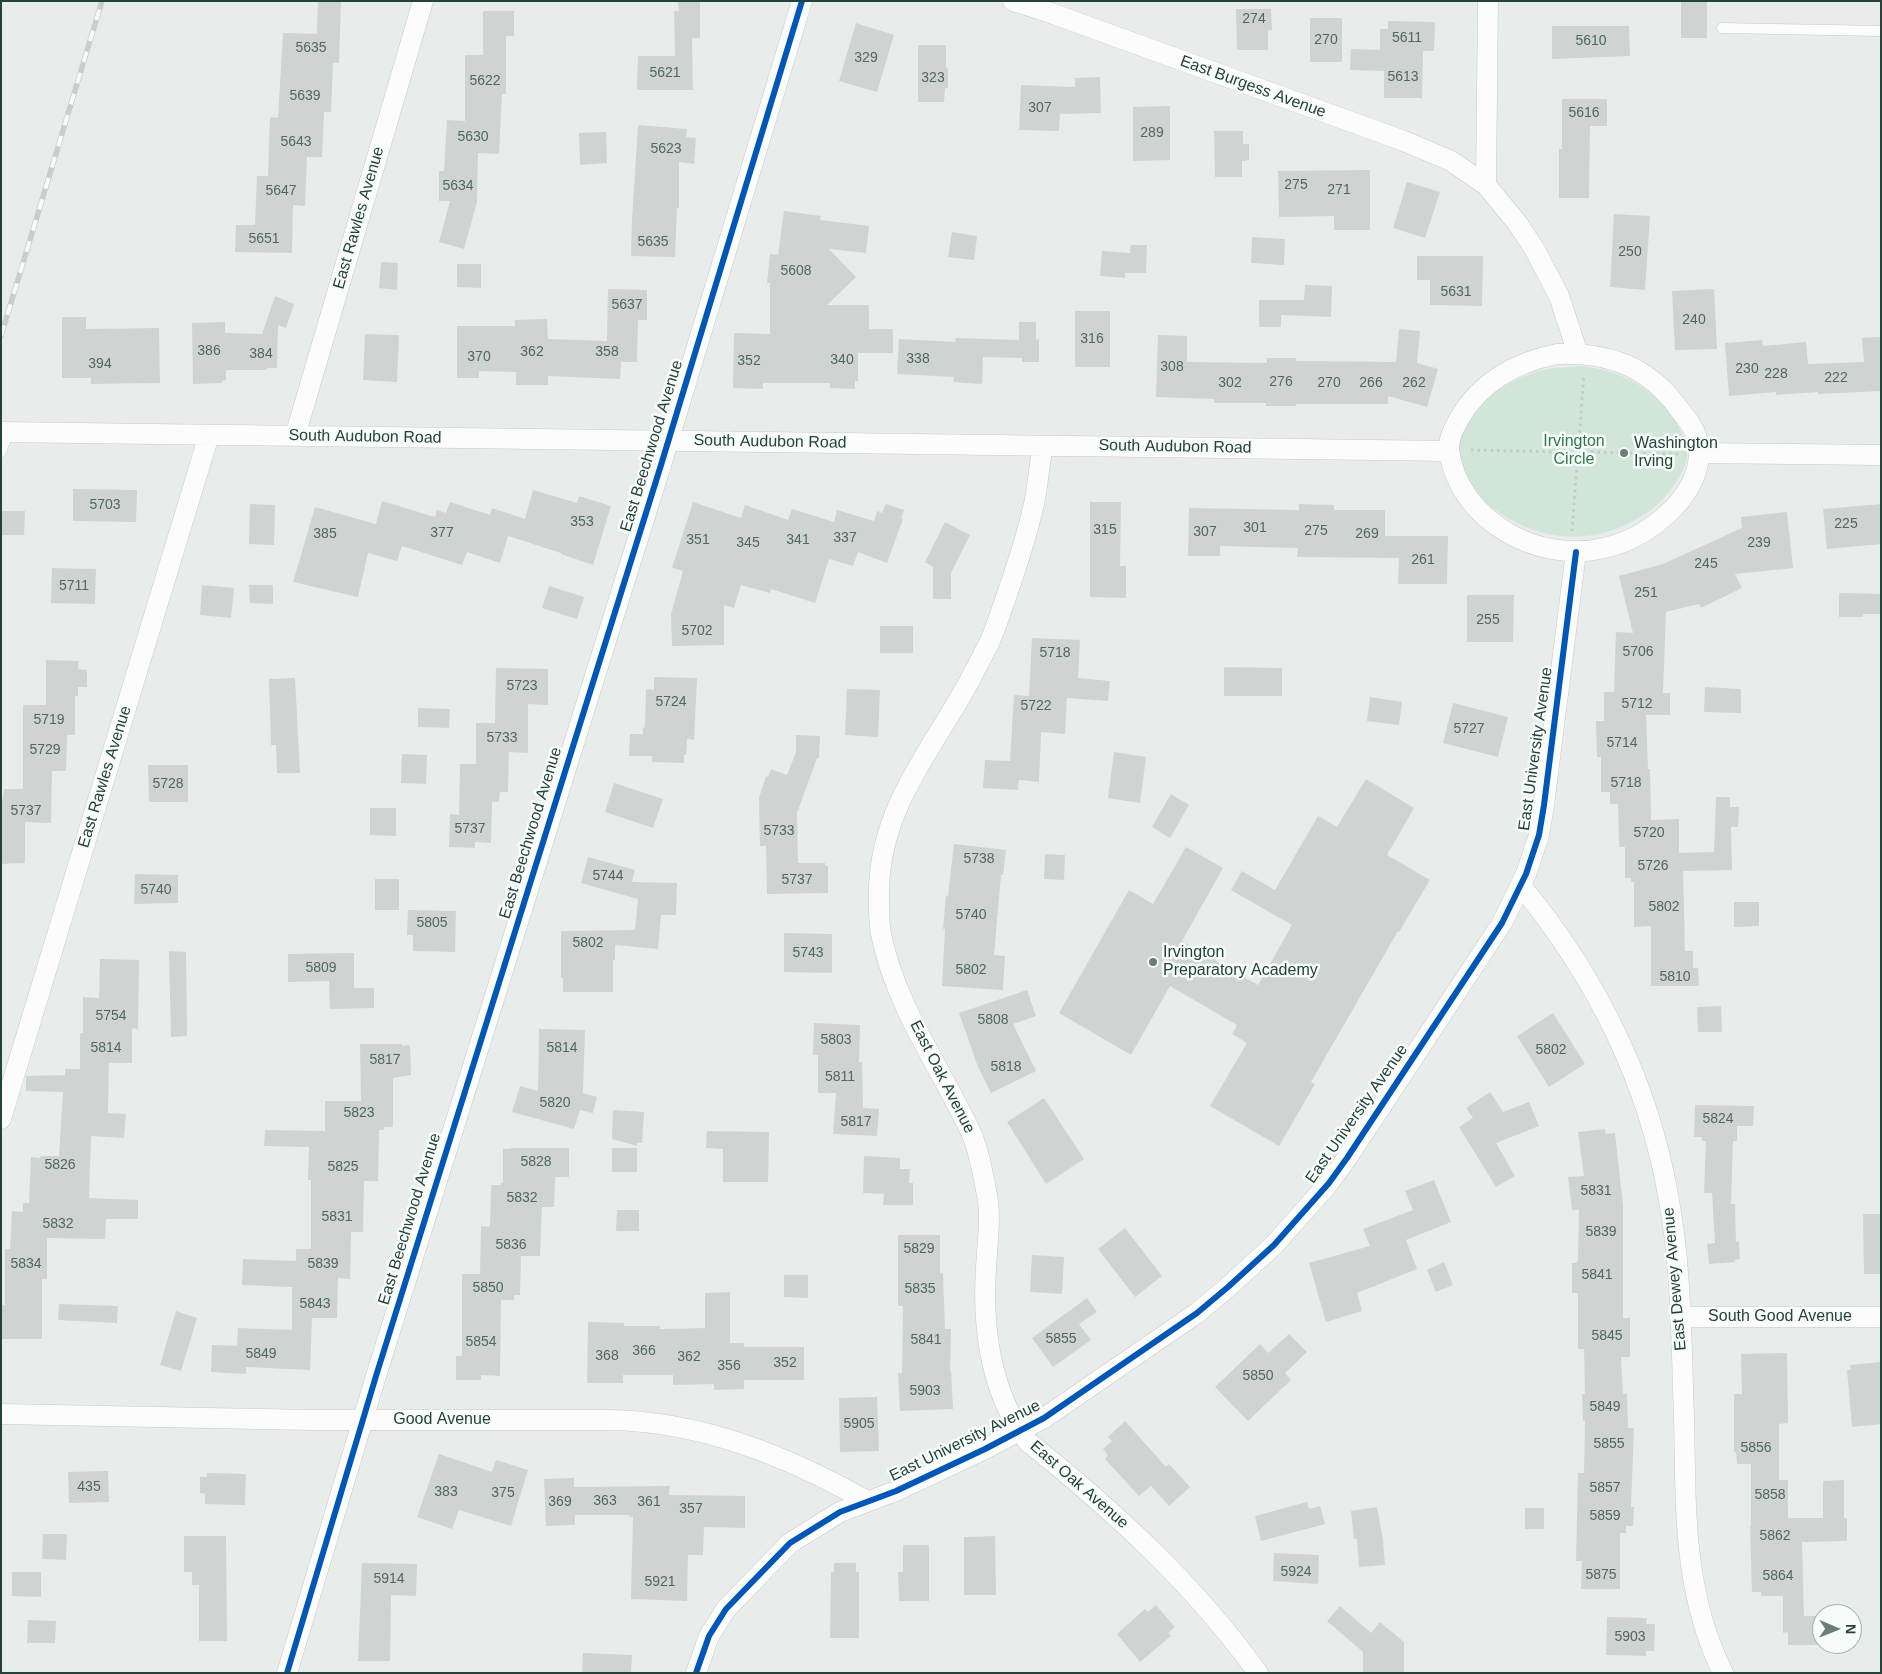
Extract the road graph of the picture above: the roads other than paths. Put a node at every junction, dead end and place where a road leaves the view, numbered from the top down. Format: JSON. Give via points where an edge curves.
{"nodes":[{"id":1,"x":423,"y":1,"type":"edge"},
{"id":2,"x":802,"y":1,"type":"edge"},
{"id":3,"x":1013,"y":1,"type":"edge"},
{"id":4,"x":1488,"y":1,"type":"edge"},
{"id":5,"x":1722,"y":28,"type":"dead end"},
{"id":6,"x":1881,"y":31,"type":"edge"},
{"id":7,"x":1486,"y":185,"type":"junction"},
{"id":8,"x":1581,"y":360,"type":"junction"},
{"id":9,"x":4,"y":432,"type":"edge"},
{"id":10,"x":209,"y":435,"type":"junction"},
{"id":11,"x":295,"y":436,"type":"junction"},
{"id":12,"x":668,"y":441,"type":"junction"},
{"id":13,"x":1043,"y":446,"type":"junction"},
{"id":14,"x":1449,"y":451,"type":"junction"},
{"id":15,"x":1,"y":452,"type":"edge"},
{"id":16,"x":1693,"y":454,"type":"junction"},
{"id":17,"x":1881,"y":456,"type":"edge"},
{"id":18,"x":1574,"y":544,"type":"junction"},
{"id":19,"x":1521,"y":886,"type":"junction"},
{"id":20,"x":1,"y":1119,"type":"edge"},
{"id":21,"x":1680,"y":1317,"type":"junction"},
{"id":22,"x":1881,"y":1317,"type":"edge"},
{"id":23,"x":1,"y":1414,"type":"edge"},
{"id":24,"x":363,"y":1420,"type":"junction"},
{"id":25,"x":1020,"y":1432,"type":"junction"},
{"id":26,"x":867,"y":1501,"type":"junction"},
{"id":27,"x":287,"y":1673,"type":"edge"},
{"id":28,"x":696,"y":1673,"type":"edge"},
{"id":29,"x":1258,"y":1673,"type":"edge"},
{"id":30,"x":1724,"y":1673,"type":"edge"}],
"edges":[{"from":1,"to":11,"type":"street","name":"East Rawles Avenue"},
{"from":2,"to":12,"type":"street","name":"East Beechwood Avenue"},
{"from":3,"to":7,"type":"street","name":"East Burgess Avenue","via":[[1404,141],[1451,160]]},
{"from":4,"to":7,"type":"street"},
{"from":5,"to":6,"type":"lane"},
{"from":7,"to":8,"type":"street","via":[[1535,250],[1561,302]]},
{"from":8,"to":14,"type":"street","via":[[1557,354],[1537,358],[1501,375],[1484,388],[1464,411],[1453,429]]},
{"from":8,"to":16,"type":"street","via":[[1598,356],[1626,364],[1666,391],[1692,426],[1696,436]]},
{"from":9,"to":10,"type":"street","name":"South Audubon Road"},
{"from":9,"to":15,"type":"lane"},
{"from":10,"to":11,"type":"street","name":"South Audubon Road"},
{"from":10,"to":20,"type":"street","name":"East Rawles Avenue"},
{"from":11,"to":12,"type":"street","name":"South Audubon Road"},
{"from":12,"to":13,"type":"street","name":"South Audubon Road"},
{"from":12,"to":24,"type":"street","name":"East Beechwood Avenue"},
{"from":13,"to":14,"type":"street","name":"South Audubon Road"},
{"from":13,"to":25,"type":"street","name":"East Oak Avenue","via":[[1033,506],[1018,565],[990,640],[967,686],[910,779],[895,814],[882,853],[879,894],[881,935],[892,975],[970,1130],[982,1168],[989,1218],[985,1309],[990,1350],[1004,1400]]},
{"from":14,"to":18,"type":"street","via":[[1457,477],[1474,504],[1504,531],[1534,545],[1555,550]]},
{"from":16,"to":17,"type":"street"},
{"from":16,"to":18,"type":"street","via":[[1698,468],[1687,491],[1661,520],[1626,542],[1596,550]]},
{"from":18,"to":19,"type":"street","name":"East University Avenue","via":[[1544,810]]},
{"from":19,"to":21,"type":"street","name":"East Dewey Avenue","via":[[1570,951],[1602,1004],[1646,1107],[1668,1196],[1677,1256]]},
{"from":19,"to":25,"type":"street","name":"East University Avenue","via":[[1502,923],[1359,1142],[1274,1245],[1197,1313]]},
{"from":21,"to":22,"type":"street","name":"South Good Avenue"},
{"from":21,"to":30,"type":"street","name":"East Dewey Avenue","via":[[1688,1553],[1700,1613]]},
{"from":23,"to":24,"type":"street","name":"Good Avenue"},
{"from":24,"to":26,"type":"street","name":"Good Avenue","via":[[662,1423],[755,1448],[812,1472]]},
{"from":24,"to":27,"type":"street","name":"East Beechwood Avenue"},
{"from":25,"to":26,"type":"street","name":"East University Avenue","via":[[896,1491]]},
{"from":25,"to":29,"type":"street","name":"East Oak Avenue","via":[[1158,1557]]},
{"from":26,"to":28,"type":"street","name":"East University Avenue","via":[[815,1526],[784,1549],[726,1608],[709,1636]]}]}
